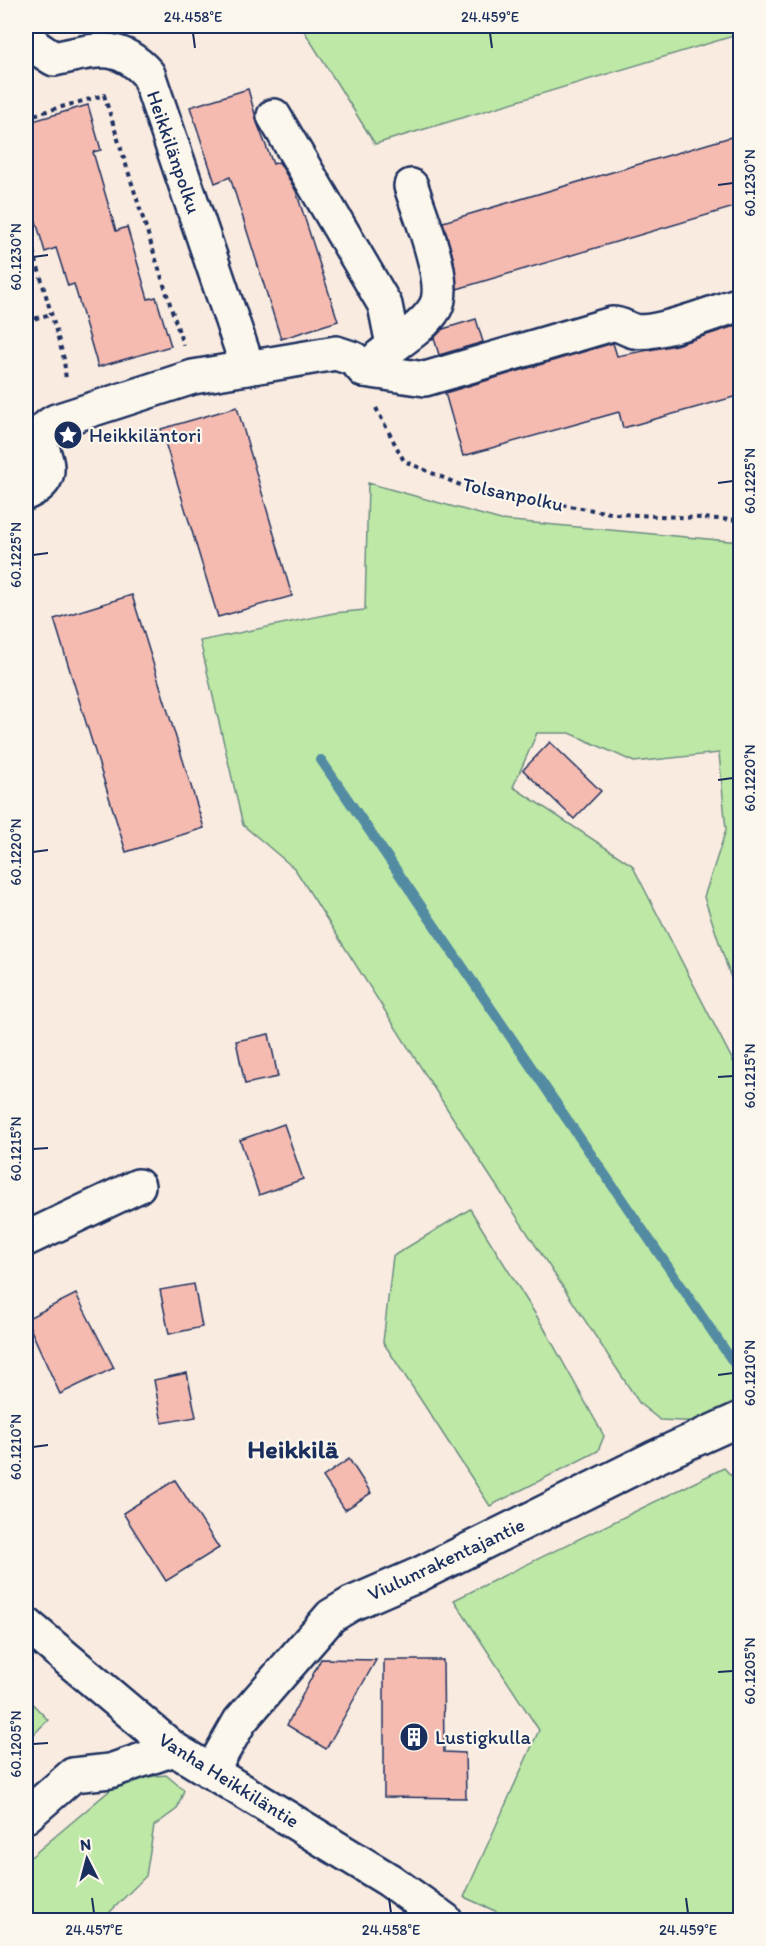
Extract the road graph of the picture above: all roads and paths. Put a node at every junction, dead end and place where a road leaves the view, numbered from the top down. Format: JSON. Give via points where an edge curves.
{"nodes":[{"id":1,"x":26,"y":30,"type":"edge"},
{"id":2,"x":274,"y":116,"type":"dead end"},
{"id":3,"x":26,"y":117,"type":"edge"},
{"id":4,"x":411,"y":186,"type":"dead end"},
{"id":5,"x":26,"y":225,"type":"edge"},
{"id":6,"x":741,"y":304,"type":"edge"},
{"id":7,"x":51,"y":314,"type":"junction"},
{"id":8,"x":26,"y":321,"type":"edge"},
{"id":9,"x":393,"y":345,"type":"junction"},
{"id":10,"x":248,"y":368,"type":"junction"},
{"id":11,"x":364,"y":370,"type":"junction"},
{"id":12,"x":193,"y":377,"type":"junction"},
{"id":13,"x":69,"y":417,"type":"junction"},
{"id":14,"x":26,"y":493,"type":"edge"},
{"id":15,"x":741,"y":520,"type":"edge"},
{"id":16,"x":138,"y":1186,"type":"dead end"},
{"id":17,"x":26,"y":1239,"type":"edge"},
{"id":18,"x":741,"y":1419,"type":"edge"},
{"id":19,"x":26,"y":1624,"type":"edge"},
{"id":20,"x":174,"y":1749,"type":"junction"},
{"id":21,"x":211,"y":1772,"type":"junction"},
{"id":22,"x":26,"y":1816,"type":"edge"},
{"id":23,"x":445,"y":1920,"type":"edge"}],
"edges":[{"from":1,"to":10,"type":"street","name":"Heikkilänpolku","via":[[34,46],[54,58],[106,48],[134,58],[148,74]]},
{"from":2,"to":9,"type":"street","via":[[385,305]]},
{"from":3,"to":12,"type":"path","via":[[104,95]]},
{"from":4,"to":9,"type":"street","via":[[439,283],[436,307]]},
{"from":5,"to":7,"type":"path"},
{"from":6,"to":11,"type":"street","via":[[654,330],[634,331],[623,324],[612,324],[425,379]]},
{"from":7,"to":8,"type":"path"},
{"from":7,"to":13,"type":"path","via":[[64,358]]},
{"from":9,"to":11,"type":"street"},
{"from":10,"to":11,"type":"street","via":[[336,352],[354,359]]},
{"from":10,"to":12,"type":"street"},
{"from":11,"to":15,"type":"path","name":"Tolsanpolku","via":[[379,415],[404,461],[472,490],[617,514]]},
{"from":12,"to":13,"type":"street"},
{"from":13,"to":14,"type":"street","via":[[46,426],[41,436],[48,473],[39,486]]},
{"from":16,"to":17,"type":"street"},
{"from":18,"to":21,"type":"street","name":"Viulunrakentajantie","via":[[331,1616],[240,1721]]},
{"from":19,"to":20,"type":"street","name":"Vanha Heikkiläntie"},
{"from":20,"to":21,"type":"street","name":"Vanha Heikkiläntie"},
{"from":20,"to":22,"type":"street","via":[[110,1771],[73,1775]]},
{"from":21,"to":23,"type":"street","name":"Vanha Heikkiläntie","via":[[389,1880]]}]}
